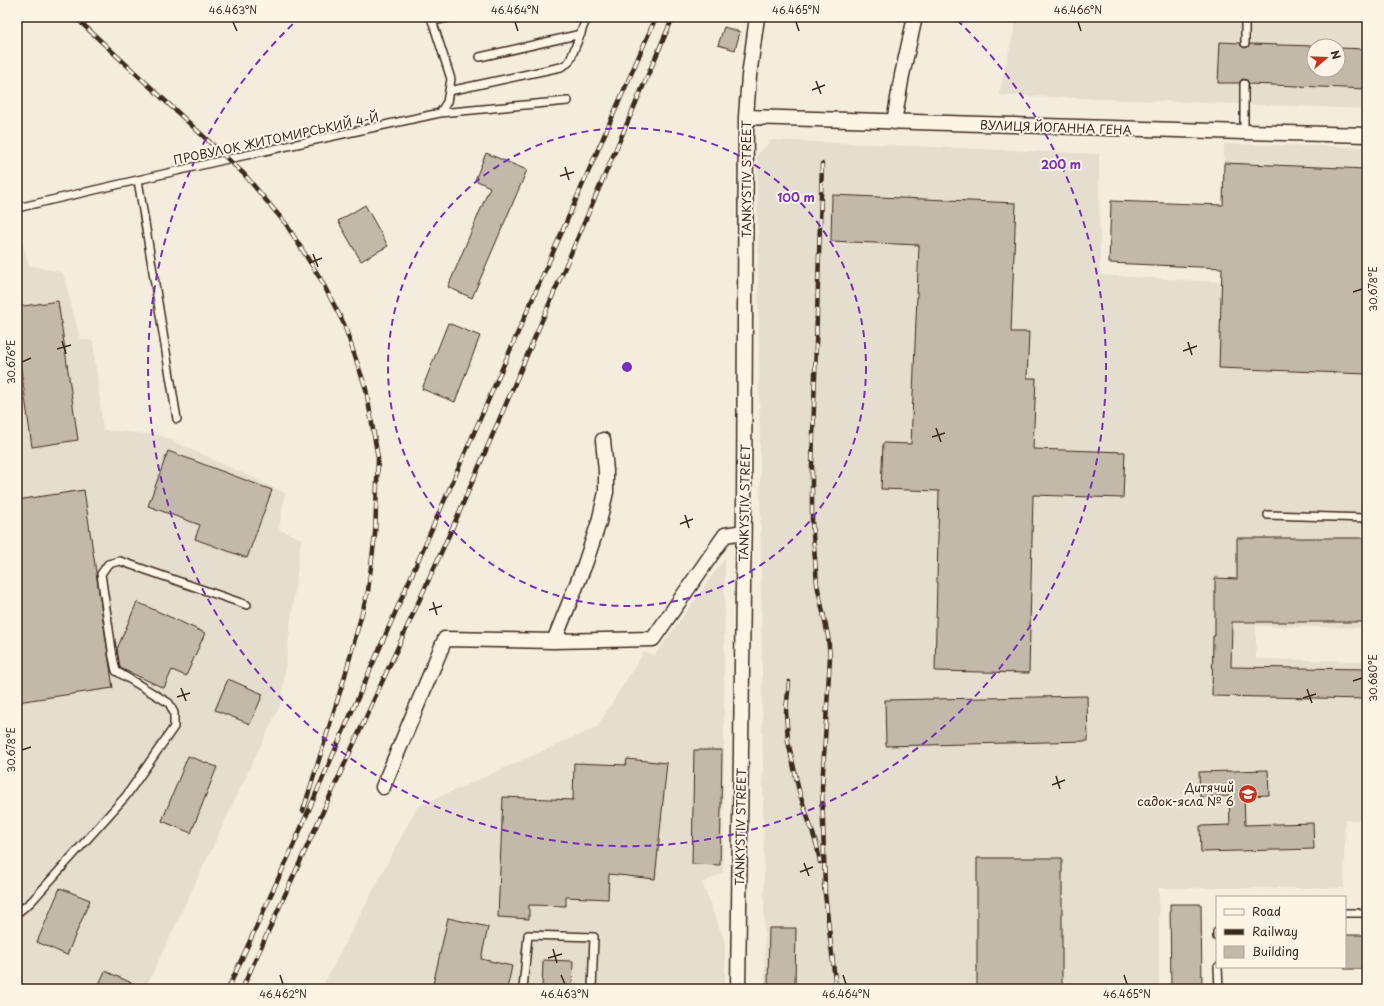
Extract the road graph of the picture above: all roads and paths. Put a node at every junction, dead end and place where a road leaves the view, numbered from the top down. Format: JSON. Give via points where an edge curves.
{"nodes":[{"id":1,"x":452,"y":17,"type":"edge"},
{"id":2,"x":587,"y":17,"type":"edge"},
{"id":3,"x":757,"y":17,"type":"edge"},
{"id":4,"x":915,"y":17,"type":"edge"},
{"id":5,"x":1245,"y":17,"type":"edge"},
{"id":6,"x":431,"y":19,"type":"edge"},
{"id":7,"x":581,"y":34,"type":"junction"},
{"id":8,"x":1244,"y":43,"type":"dead end"},
{"id":9,"x":480,"y":57,"type":"dead end"},
{"id":10,"x":1244,"y":84,"type":"dead end"},
{"id":11,"x":448,"y":91,"type":"junction"},
{"id":12,"x":568,"y":101,"type":"dead end"},
{"id":13,"x":440,"y":113,"type":"junction"},
{"id":14,"x":746,"y":117,"type":"junction"},
{"id":15,"x":894,"y":122,"type":"junction"},
{"id":16,"x":1244,"y":132,"type":"junction"},
{"id":17,"x":1367,"y":135,"type":"edge"},
{"id":18,"x":138,"y":180,"type":"junction"},
{"id":19,"x":17,"y":208,"type":"edge"},
{"id":20,"x":177,"y":419,"type":"dead end"},
{"id":21,"x":603,"y":440,"type":"dead end"},
{"id":22,"x":1268,"y":515,"type":"dead end"},
{"id":23,"x":1367,"y":518,"type":"edge"},
{"id":24,"x":743,"y":532,"type":"junction"},
{"id":25,"x":246,"y":605,"type":"dead end"},
{"id":26,"x":554,"y":641,"type":"junction"},
{"id":27,"x":383,"y":788,"type":"dead end"},
{"id":28,"x":17,"y":913,"type":"edge"},
{"id":29,"x":1346,"y":913,"type":"edge"},
{"id":30,"x":1367,"y":913,"type":"edge"},
{"id":31,"x":1218,"y":968,"type":"edge"},
{"id":32,"x":524,"y":989,"type":"edge"},
{"id":33,"x":592,"y":989,"type":"edge"},
{"id":34,"x":738,"y":989,"type":"edge"},
{"id":35,"x":1219,"y":989,"type":"edge"}],
"edges":[{"from":1,"to":6,"type":"lane"},
{"from":2,"to":7,"type":"lane"},
{"from":3,"to":14,"type":"street","name":"TANKYSTIV STREET"},
{"from":4,"to":15,"type":"street"},
{"from":5,"to":8,"type":"lane"},
{"from":6,"to":11,"type":"lane","via":[[451,79]]},
{"from":7,"to":9,"type":"lane"},
{"from":7,"to":11,"type":"lane","via":[[568,63],[561,67]]},
{"from":10,"to":16,"type":"lane"},
{"from":11,"to":13,"type":"lane","via":[[447,102]]},
{"from":12,"to":13,"type":"lane","name":"ПРОВУЛОК ЖИТОМИРСЬКИЙ 4-Й"},
{"from":13,"to":18,"type":"lane","name":"ПРОВУЛОК ЖИТОМИРСЬКИЙ 4-Й"},
{"from":14,"to":15,"type":"street","name":"ВУЛИЦЯ ЙОГАННА ГЕНА"},
{"from":14,"to":24,"type":"street","name":"TANKYSTIV STREET"},
{"from":15,"to":16,"type":"street","name":"ВУЛИЦЯ ЙОГАННА ГЕНА"},
{"from":16,"to":17,"type":"street","name":"ВУЛИЦЯ ЙОГАННА ГЕНА"},
{"from":18,"to":19,"type":"lane","name":"ПРОВУЛОК ЖИТОМИРСЬКИЙ 4-Й"},
{"from":18,"to":20,"type":"lane"},
{"from":21,"to":26,"type":"street","via":[[606,492],[599,522]]},
{"from":22,"to":23,"type":"lane"},
{"from":24,"to":26,"type":"street","via":[[725,535],[653,639]]},
{"from":24,"to":34,"type":"street","name":"TANKYSTIV STREET"},
{"from":25,"to":28,"type":"lane","via":[[120,561],[108,564],[101,574],[116,671],[169,703],[174,713],[174,727],[126,796],[31,902]]},
{"from":26,"to":27,"type":"street","via":[[445,639]]},
{"from":29,"to":30,"type":"lane"},
{"from":31,"to":35,"type":"lane"},
{"from":32,"to":33,"type":"lane","via":[[528,935],[594,937]]}]}
